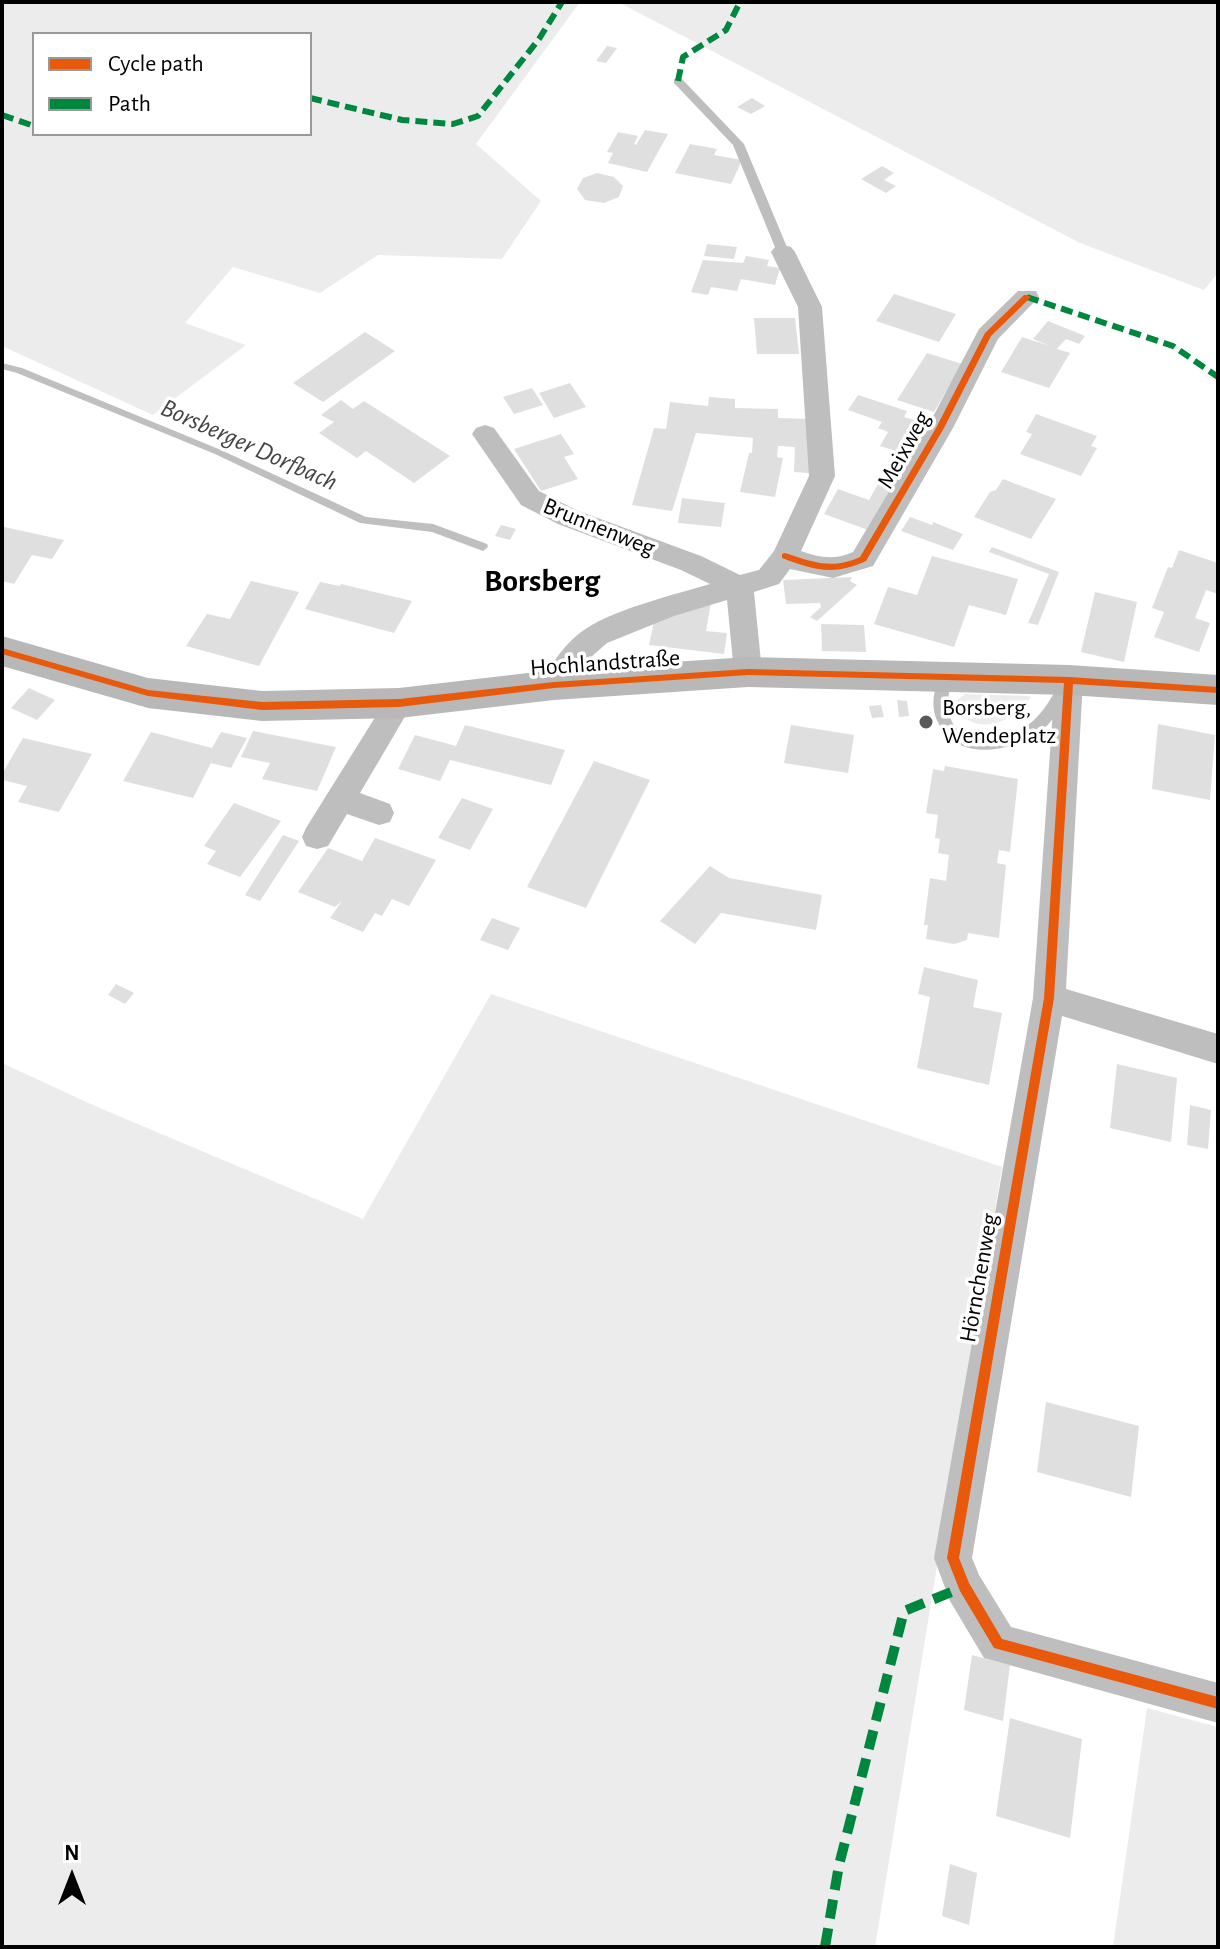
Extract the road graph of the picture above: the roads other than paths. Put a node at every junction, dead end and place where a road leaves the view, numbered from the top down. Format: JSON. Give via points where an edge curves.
{"nodes":[{"id":1,"x":678,"y":81,"type":"dead end"},
{"id":2,"x":783,"y":252,"type":"joint"},
{"id":3,"x":1027,"y":297,"type":"dead end"},
{"id":4,"x":485,"y":434,"type":"dead end"},
{"id":5,"x":785,"y":556,"type":"junction"},
{"id":6,"x":740,"y":587,"type":"junction"},
{"id":7,"x":2,"y":651,"type":"edge"},
{"id":8,"x":748,"y":672,"type":"junction"},
{"id":9,"x":946,"y":676,"type":"junction"},
{"id":10,"x":1069,"y":680,"type":"junction"},
{"id":11,"x":554,"y":685,"type":"junction"},
{"id":12,"x":1218,"y":690,"type":"edge"},
{"id":13,"x":399,"y":703,"type":"junction"},
{"id":14,"x":342,"y":799,"type":"junction"},
{"id":15,"x":379,"y":813,"type":"dead end"},
{"id":16,"x":317,"y":837,"type":"dead end"},
{"id":17,"x":1049,"y":998,"type":"junction"},
{"id":18,"x":1218,"y":1049,"type":"edge"},
{"id":19,"x":1218,"y":1703,"type":"edge"}],
"edges":[{"from":1,"to":2,"type":"lane","via":[[738,144]]},
{"from":2,"to":5,"type":"street","via":[[810,307],[822,476]]},
{"from":3,"to":5,"type":"street","name":"Meixweg","via":[[988,335],[863,559],[831,569]]},
{"from":4,"to":6,"type":"street","name":"Brunnenweg","via":[[530,498]]},
{"from":5,"to":6,"type":"street","via":[[769,577]]},
{"from":6,"to":8,"type":"street"},
{"from":6,"to":11,"type":"street","via":[[597,635],[572,657]]},
{"from":7,"to":13,"type":"street","name":"Hochlandstraße","via":[[148,693],[262,706]]},
{"from":8,"to":9,"type":"street","name":"Hochlandstraße"},
{"from":8,"to":11,"type":"street","name":"Hochlandstraße"},
{"from":9,"to":10,"type":"street","name":"Hochlandstraße"},
{"from":9,"to":10,"type":"lane","via":[[938,696],[941,718],[953,736],[973,744],[1001,745],[1050,714]]},
{"from":10,"to":12,"type":"street","name":"Hochlandstraße"},
{"from":10,"to":17,"type":"street","name":"Hörnchenweg"},
{"from":11,"to":13,"type":"street","name":"Hochlandstraße"},
{"from":13,"to":14,"type":"street"},
{"from":14,"to":15,"type":"street"},
{"from":14,"to":16,"type":"street"},
{"from":17,"to":18,"type":"street"},
{"from":17,"to":19,"type":"street","name":"Hörnchenweg","via":[[953,1558],[998,1644]]}]}
